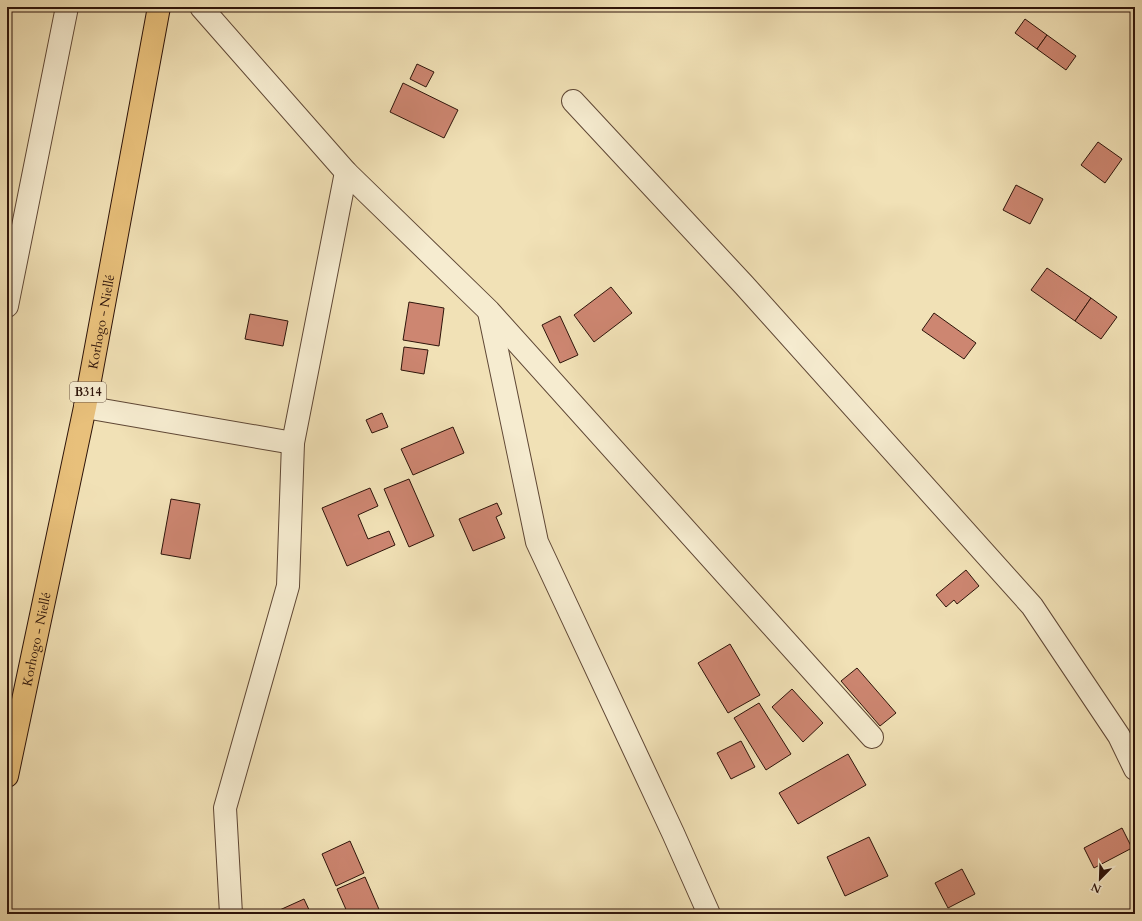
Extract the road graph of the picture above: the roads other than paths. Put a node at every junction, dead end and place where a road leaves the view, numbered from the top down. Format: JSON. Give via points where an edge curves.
{"nodes":[{"id":1,"x":67,"y":7,"type":"edge"},
{"id":2,"x":159,"y":7,"type":"edge"},
{"id":3,"x":201,"y":7,"type":"edge"},
{"id":4,"x":573,"y":101,"type":"dead end"},
{"id":5,"x":346,"y":172,"type":"junction"},
{"id":6,"x":7,"y":306,"type":"edge"},
{"id":7,"x":489,"y":311,"type":"junction"},
{"id":8,"x":85,"y":407,"type":"junction"},
{"id":9,"x":293,"y":442,"type":"junction"},
{"id":10,"x":872,"y":737,"type":"dead end"},
{"id":11,"x":1135,"y":769,"type":"edge"},
{"id":12,"x":7,"y":776,"type":"edge"},
{"id":13,"x":231,"y":914,"type":"edge"},
{"id":14,"x":709,"y":914,"type":"edge"}],
"edges":[{"from":1,"to":6,"type":"street"},
{"from":2,"to":8,"type":"main road","name":"Korhogo - Niellé","number":"B314"},
{"from":3,"to":5,"type":"street"},
{"from":4,"to":11,"type":"street","via":[[744,285],[1032,606],[1119,736]]},
{"from":5,"to":7,"type":"street"},
{"from":5,"to":9,"type":"street"},
{"from":7,"to":10,"type":"street"},
{"from":7,"to":14,"type":"street","via":[[537,542],[674,833]]},
{"from":8,"to":9,"type":"street"},
{"from":8,"to":12,"type":"main road","name":"Korhogo - Niellé","number":"B314"},
{"from":9,"to":13,"type":"street","via":[[288,586],[225,808]]}]}
